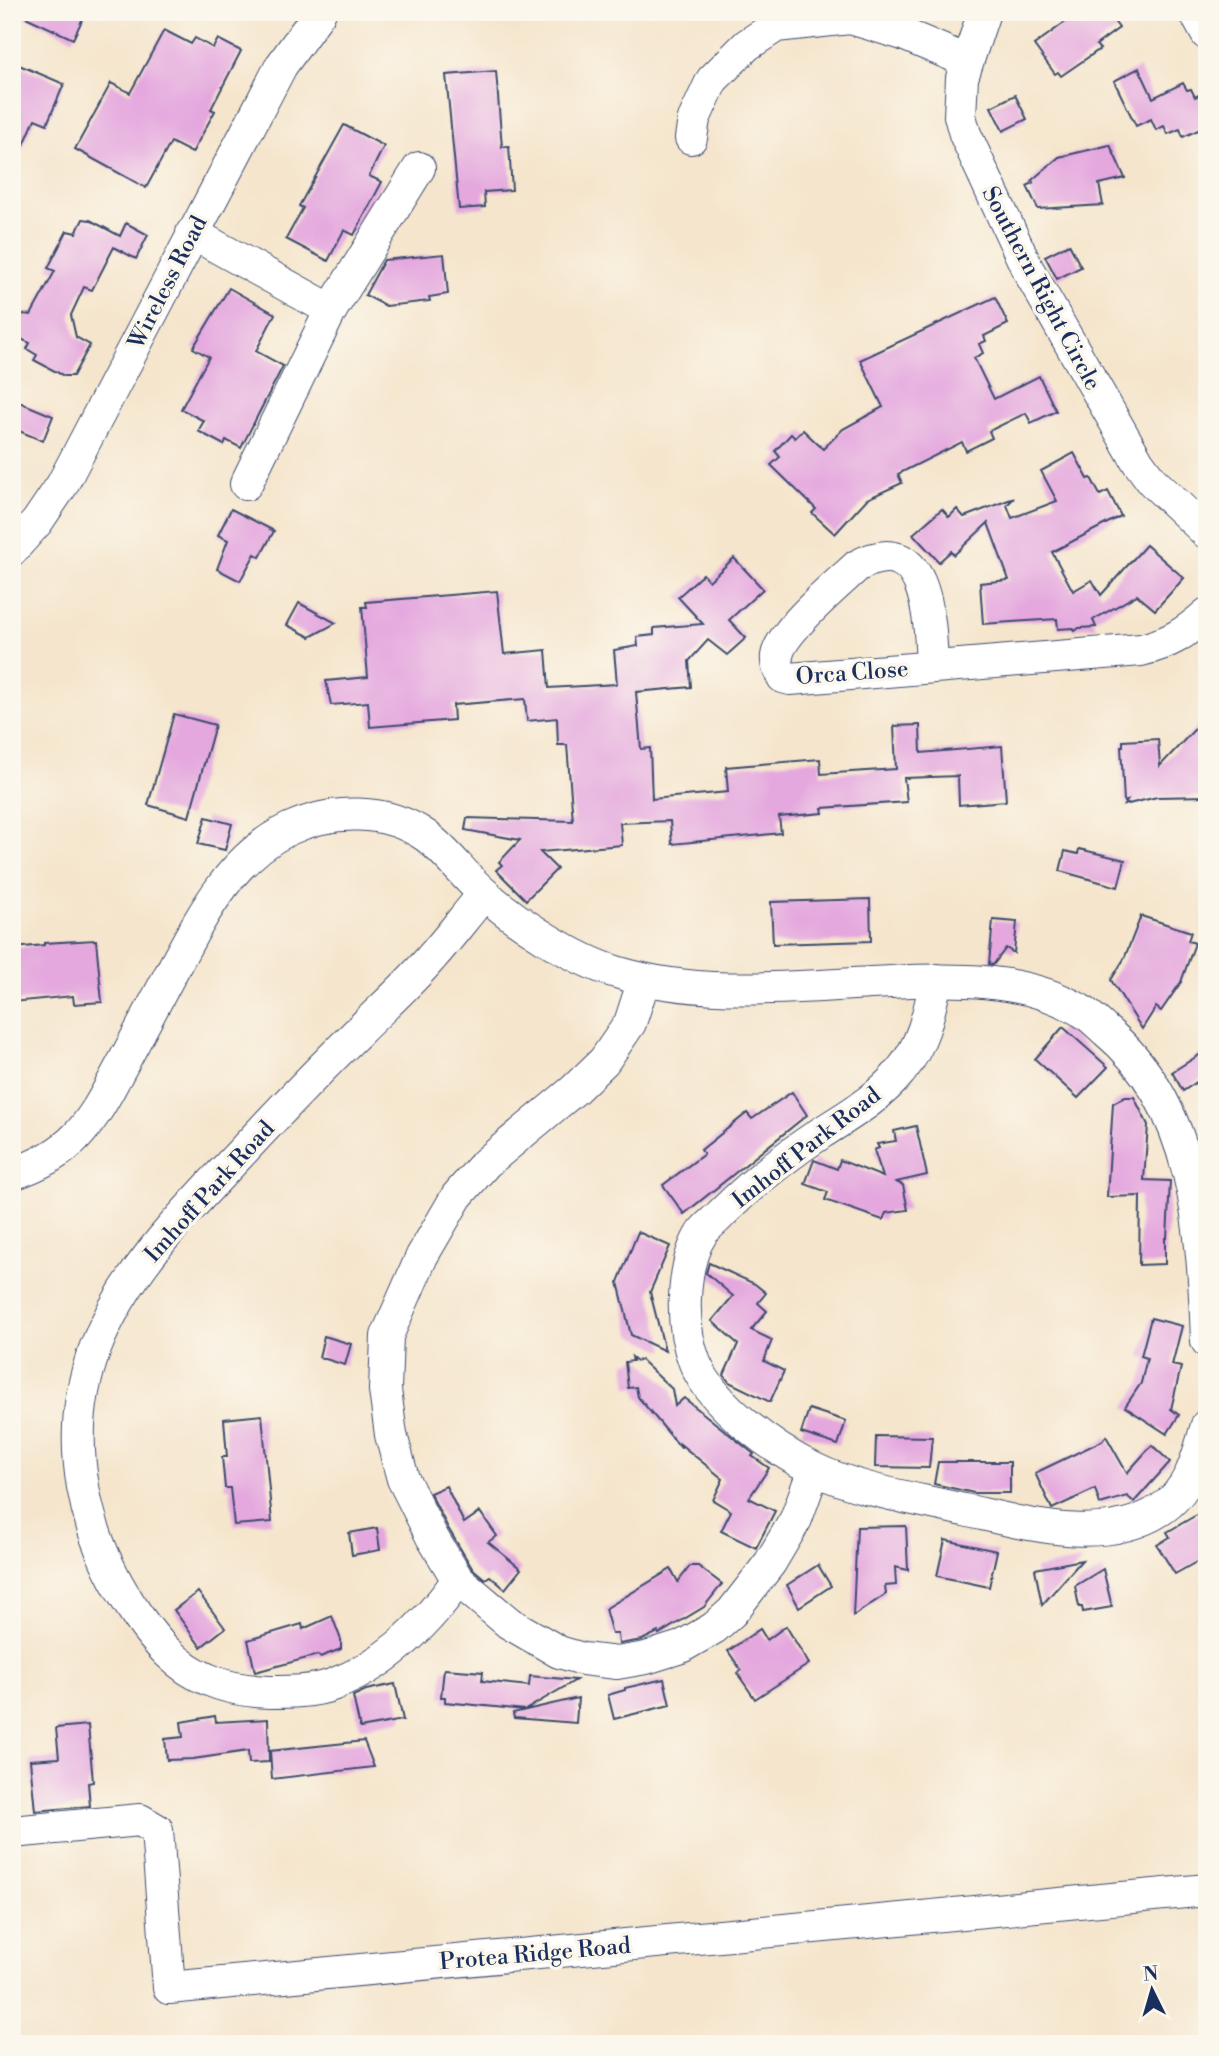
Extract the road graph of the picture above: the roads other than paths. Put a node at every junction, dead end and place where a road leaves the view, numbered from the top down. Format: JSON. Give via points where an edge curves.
{"nodes":[{"id":1,"x":320,"y":12,"type":"edge"},
{"id":2,"x":984,"y":12,"type":"edge"},
{"id":3,"x":1195,"y":12,"type":"edge"},
{"id":4,"x":1207,"y":34,"type":"edge"},
{"id":5,"x":967,"y":61,"type":"junction"},
{"id":6,"x":691,"y":138,"type":"dead end"},
{"id":7,"x":419,"y":168,"type":"dead end"},
{"id":8,"x":192,"y":233,"type":"junction"},
{"id":9,"x":331,"y":310,"type":"junction"},
{"id":10,"x":246,"y":484,"type":"dead end"},
{"id":11,"x":1207,"y":533,"type":"edge"},
{"id":12,"x":12,"y":550,"type":"edge"},
{"id":13,"x":1207,"y":614,"type":"edge"},
{"id":14,"x":932,"y":666,"type":"junction"},
{"id":15,"x":484,"y":894,"type":"junction"},
{"id":16,"x":936,"y":979,"type":"junction"},
{"id":17,"x":644,"y":980,"type":"junction"},
{"id":18,"x":12,"y":1174,"type":"edge"},
{"id":19,"x":1207,"y":1341,"type":"edge"},
{"id":20,"x":1207,"y":1425,"type":"edge"},
{"id":21,"x":814,"y":1469,"type":"junction"},
{"id":22,"x":458,"y":1580,"type":"junction"},
{"id":23,"x":12,"y":1832,"type":"edge"},
{"id":24,"x":1207,"y":1890,"type":"edge"}],
"edges":[{"from":1,"to":8,"type":"street","name":"Wireless Road","via":[[281,66]]},
{"from":2,"to":5,"type":"street","name":"Southern Right Circle"},
{"from":3,"to":4,"type":"street"},
{"from":5,"to":6,"type":"street","via":[[850,18],[776,26],[712,80],[694,119]]},
{"from":5,"to":11,"type":"street","name":"Southern Right Circle","via":[[960,100],[965,134],[1027,268],[1145,472]]},
{"from":7,"to":9,"type":"street"},
{"from":8,"to":9,"type":"street"},
{"from":8,"to":12,"type":"street","name":"Wireless Road","via":[[62,485]]},
{"from":9,"to":10,"type":"street"},
{"from":13,"to":14,"type":"street","name":"Orca Close","via":[[1184,634],[1141,650]]},
{"from":14,"to":14,"type":"street","name":"Orca Close","via":[[790,679],[783,677],[778,656],[788,633],[857,566],[883,556],[907,563],[922,588]]},
{"from":15,"to":17,"type":"street","via":[[575,953],[610,971]]},
{"from":15,"to":18,"type":"street","via":[[424,834],[379,816],[331,816],[291,828],[260,846],[227,879],[202,914],[111,1086],[77,1136],[46,1161]]},
{"from":15,"to":22,"type":"street","name":"Imhoff Park Road","via":[[430,959],[175,1222],[120,1297],[95,1348],[80,1401],[84,1501],[99,1549],[146,1629],[177,1662],[207,1680],[245,1691],[329,1686],[361,1672],[419,1629]]},
{"from":16,"to":17,"type":"street","via":[[718,989]]},
{"from":16,"to":19,"type":"street","via":[[1037,992],[1081,1010],[1127,1048],[1156,1088],[1181,1139],[1193,1196]]},
{"from":16,"to":21,"type":"street","name":"Imhoff Park Road","via":[[922,1037],[899,1073],[879,1093],[807,1142],[733,1202],[702,1233],[689,1261],[687,1334],[695,1364],[742,1421]]},
{"from":17,"to":22,"type":"street","via":[[629,1023],[604,1061],[486,1163],[457,1196],[422,1256],[387,1336],[385,1390],[403,1479]]},
{"from":20,"to":21,"type":"street","name":"Imhoff Park Road","via":[[1197,1462],[1182,1491],[1159,1511],[1129,1524],[1098,1529],[1010,1520],[906,1498]]},
{"from":21,"to":22,"type":"street","via":[[796,1519],[771,1563],[732,1612],[681,1647],[646,1658],[617,1663],[559,1652],[509,1623]]},
{"from":23,"to":24,"type":"street","name":"Protea Ridge Road","via":[[140,1819],[157,1830],[169,1988]]}]}
